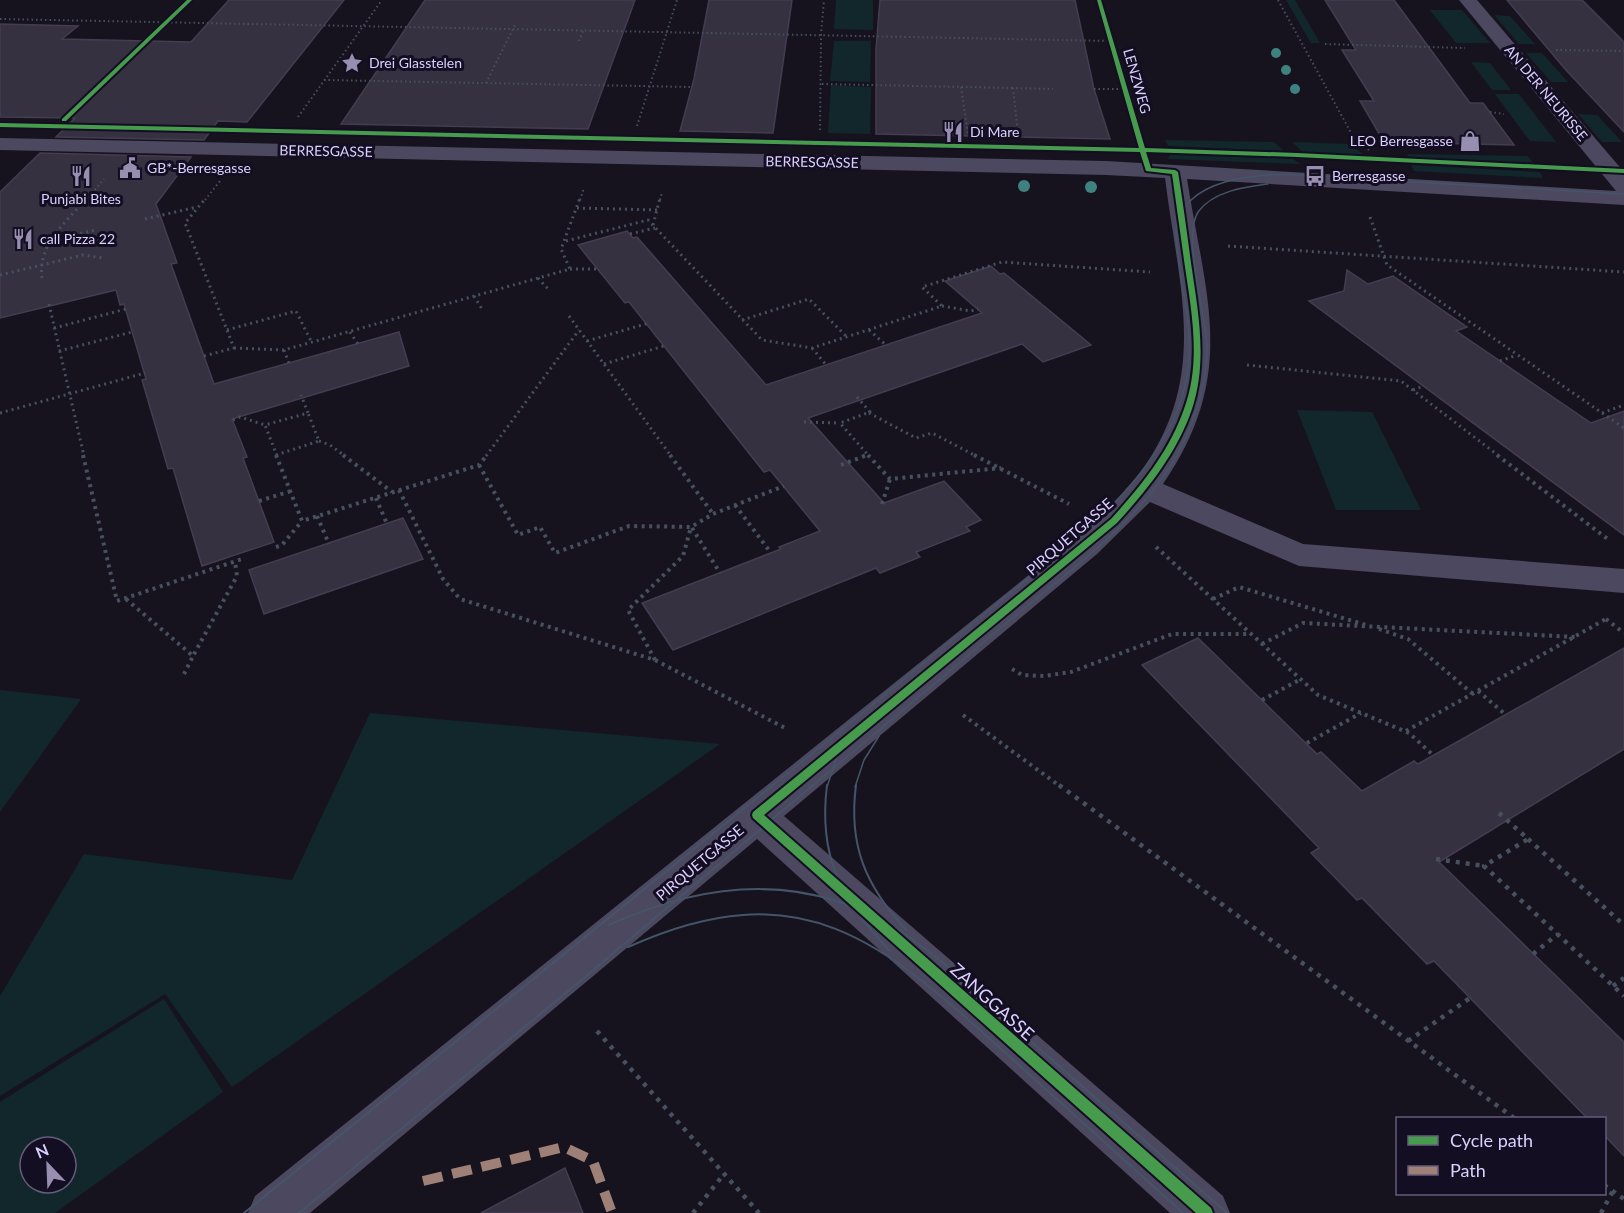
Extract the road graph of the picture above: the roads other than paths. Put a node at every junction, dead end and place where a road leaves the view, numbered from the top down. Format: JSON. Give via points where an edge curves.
{"nodes":[{"id":1,"x":1468,"y":0,"type":"edge"},
{"id":2,"x":64,"y":120,"type":"dead end"},
{"id":3,"x":292,"y":125,"type":"road end"},
{"id":4,"x":635,"y":132,"type":"road end"},
{"id":5,"x":0,"y":144,"type":"edge"},
{"id":6,"x":40,"y":144,"type":"junction"},
{"id":7,"x":274,"y":150,"type":"junction"},
{"id":8,"x":627,"y":158,"type":"junction"},
{"id":9,"x":1175,"y":172,"type":"junction"},
{"id":10,"x":1624,"y":186,"type":"edge"},
{"id":11,"x":1624,"y":198,"type":"edge"},
{"id":12,"x":1145,"y":489,"type":"junction"},
{"id":13,"x":1624,"y":581,"type":"edge"},
{"id":14,"x":757,"y":815,"type":"junction"},
{"id":15,"x":272,"y":1213,"type":"edge"},
{"id":16,"x":1206,"y":1213,"type":"edge"}],
"edges":[{"from":1,"to":10,"type":"street","name":"AN DER NEURISSE"},
{"from":2,"to":6,"type":"street"},
{"from":3,"to":7,"type":"street"},
{"from":4,"to":8,"type":"street"},
{"from":5,"to":6,"type":"street","name":"BERRESGASSE"},
{"from":6,"to":7,"type":"street","name":"BERRESGASSE"},
{"from":7,"to":8,"type":"street","name":"BERRESGASSE"},
{"from":8,"to":9,"type":"street","name":"BERRESGASSE"},
{"from":9,"to":11,"type":"street","name":"BERRESGASSE"},
{"from":9,"to":12,"type":"street","name":"PIRQUETGASSE","via":[[1198,332],[1197,372],[1187,413]]},
{"from":12,"to":13,"type":"street","via":[[1299,555]]},
{"from":12,"to":14,"type":"street","name":"PIRQUETGASSE","via":[[1086,546]]},
{"from":14,"to":15,"type":"street","name":"PIRQUETGASSE"},
{"from":14,"to":16,"type":"street","name":"ZANGGASSE"}]}
